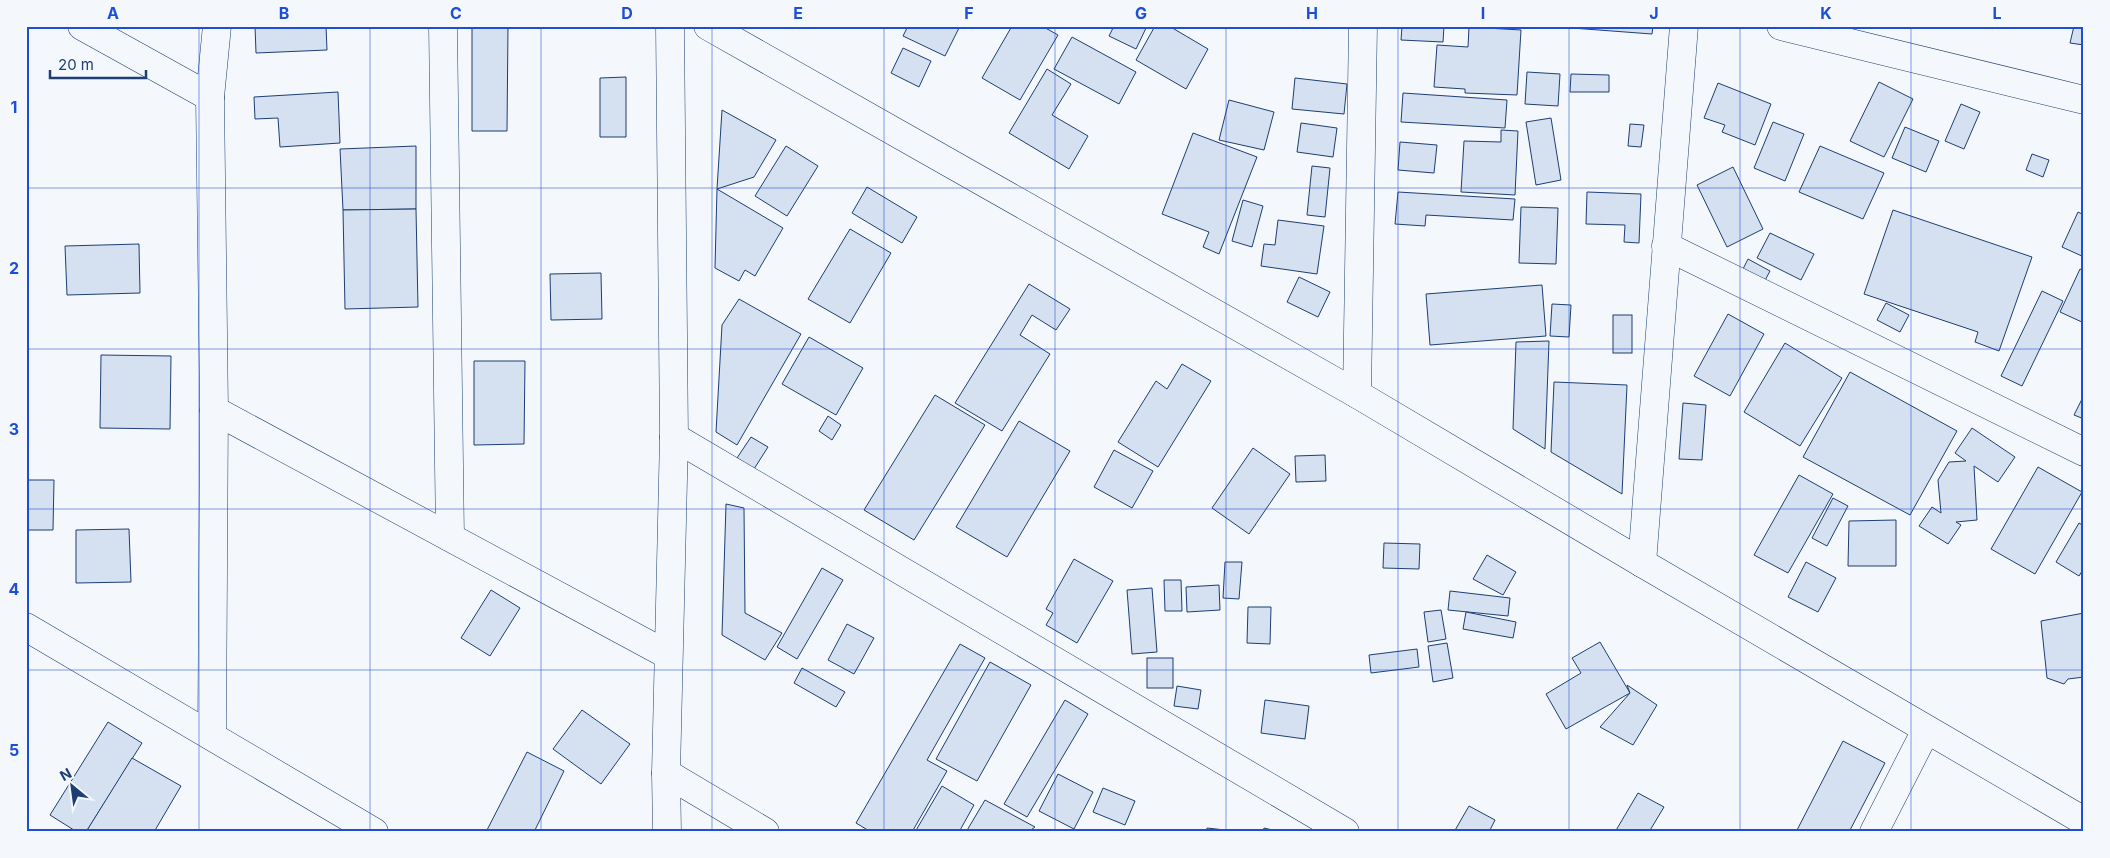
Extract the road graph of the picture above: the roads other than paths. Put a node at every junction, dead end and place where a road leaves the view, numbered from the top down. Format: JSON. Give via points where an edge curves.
{"nodes":[{"id":1,"x":82,"y":26,"type":"edge"},
{"id":2,"x":217,"y":26,"type":"edge"},
{"id":3,"x":443,"y":26,"type":"edge"},
{"id":4,"x":670,"y":26,"type":"edge"},
{"id":5,"x":708,"y":26,"type":"edge"},
{"id":6,"x":1363,"y":26,"type":"edge"},
{"id":7,"x":1684,"y":26,"type":"edge"},
{"id":8,"x":1781,"y":26,"type":"edge"},
{"id":9,"x":210,"y":97,"type":"junction"},
{"id":10,"x":2084,"y":100,"type":"edge"},
{"id":11,"x":1666,"y":246,"type":"junction"},
{"id":12,"x":1357,"y":394,"type":"junction"},
{"id":13,"x":214,"y":410,"type":"junction"},
{"id":14,"x":674,"y":437,"type":"junction"},
{"id":15,"x":2084,"y":452,"type":"edge"},
{"id":16,"x":450,"y":538,"type":"junction"},
{"id":17,"x":1642,"y":563,"type":"junction"},
{"id":18,"x":26,"y":627,"type":"edge"},
{"id":19,"x":668,"y":655,"type":"junction"},
{"id":20,"x":1926,"y":730,"type":"junction"},
{"id":21,"x":212,"y":736,"type":"junction"},
{"id":22,"x":666,"y":773,"type":"junction"},
{"id":23,"x":2084,"y":821,"type":"edge"},
{"id":24,"x":371,"y":831,"type":"edge"},
{"id":25,"x":666,"y":832,"type":"edge"},
{"id":26,"x":765,"y":832,"type":"edge"},
{"id":27,"x":1345,"y":832,"type":"edge"},
{"id":28,"x":1874,"y":832,"type":"edge"}],
"edges":[{"from":1,"to":9,"type":"street"},
{"from":2,"to":9,"type":"street"},
{"from":3,"to":16,"type":"street"},
{"from":4,"to":14,"type":"street"},
{"from":5,"to":12,"type":"street"},
{"from":6,"to":12,"type":"street"},
{"from":7,"to":11,"type":"street"},
{"from":8,"to":10,"type":"street"},
{"from":9,"to":13,"type":"street"},
{"from":11,"to":15,"type":"street"},
{"from":11,"to":17,"type":"street"},
{"from":12,"to":17,"type":"street"},
{"from":13,"to":16,"type":"street"},
{"from":13,"to":21,"type":"street"},
{"from":14,"to":19,"type":"street"},
{"from":14,"to":27,"type":"street"},
{"from":16,"to":19,"type":"street"},
{"from":17,"to":20,"type":"street"},
{"from":18,"to":21,"type":"street"},
{"from":19,"to":22,"type":"street"},
{"from":20,"to":23,"type":"street"},
{"from":20,"to":28,"type":"street"},
{"from":21,"to":24,"type":"street"},
{"from":22,"to":25,"type":"street"},
{"from":22,"to":26,"type":"street"}]}
